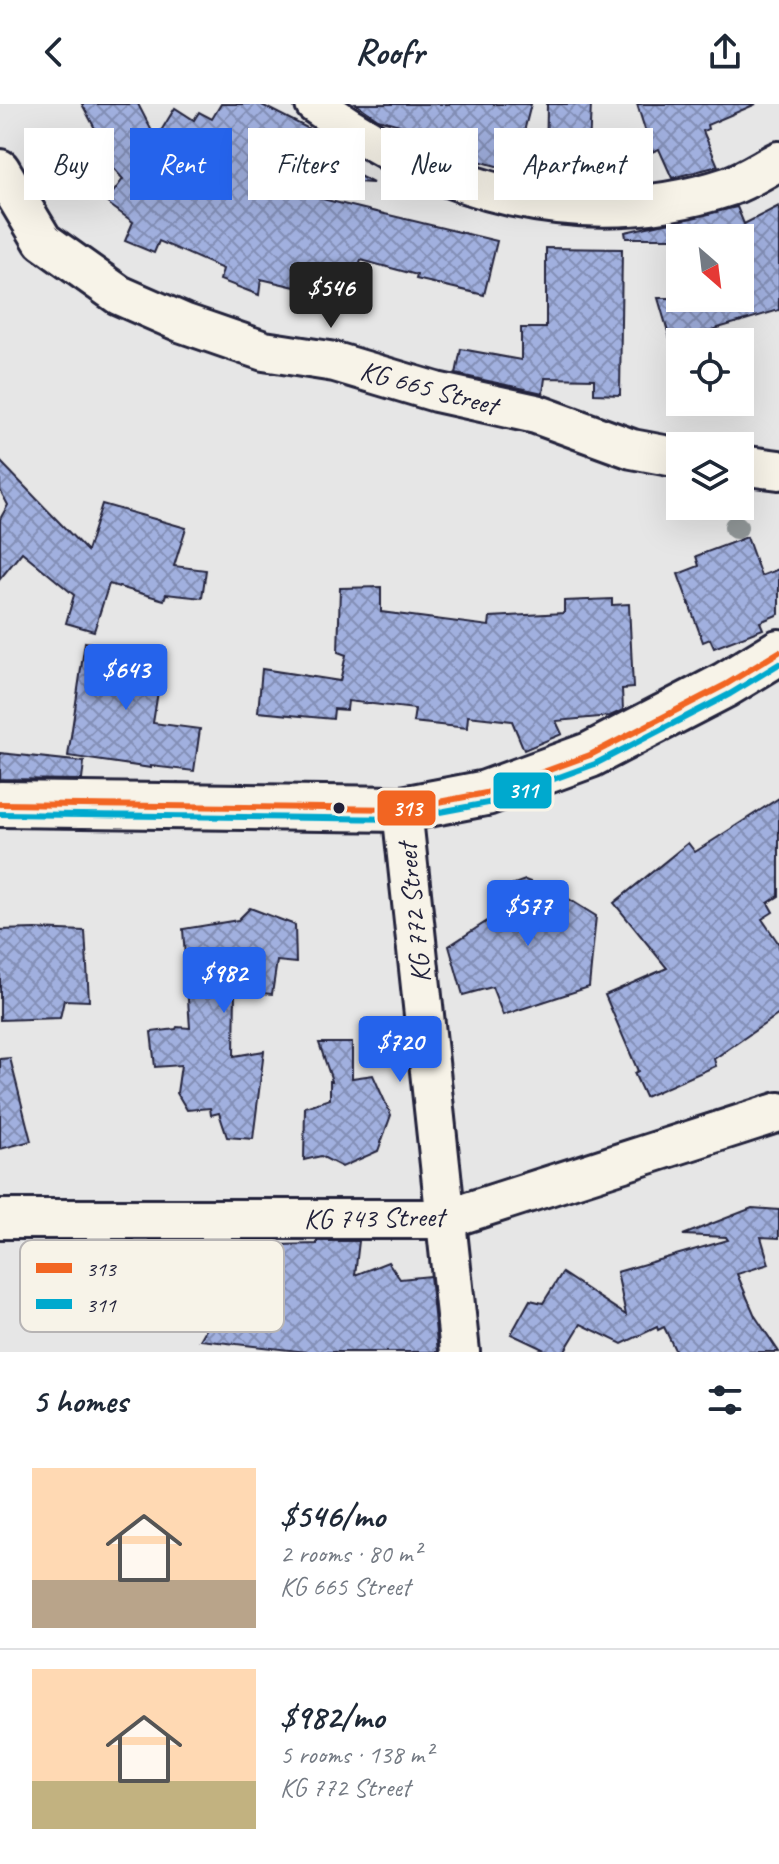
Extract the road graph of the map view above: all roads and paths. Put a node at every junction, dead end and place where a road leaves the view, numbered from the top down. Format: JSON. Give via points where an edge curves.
{"nodes":[{"id":1,"x":315,"y":104,"type":"edge"},
{"id":2,"x":779,"y":161,"type":"edge"},
{"id":3,"x":0,"y":169,"type":"edge"},
{"id":4,"x":666,"y":455,"type":"edge"},
{"id":5,"x":754,"y":467,"type":"edge"},
{"id":6,"x":779,"y":470,"type":"edge"},
{"id":7,"x":779,"y":652,"type":"edge"},
{"id":8,"x":0,"y":804,"type":"edge"},
{"id":9,"x":402,"y":809,"type":"junction"},
{"id":10,"x":779,"y":1112,"type":"edge"},
{"id":11,"x":0,"y":1219,"type":"edge"},
{"id":12,"x":446,"y":1219,"type":"junction"},
{"id":13,"x":460,"y":1352,"type":"edge"}],
"edges":[{"from":1,"to":2,"type":"street","via":[[349,129],[445,176],[508,197],[558,206],[641,207],[731,185]]},
{"from":3,"to":4,"type":"street","name":"KG 665 Street","via":[[43,241],[119,295],[183,323],[264,351],[335,362],[536,414],[632,449]]},
{"from":5,"to":6,"type":"street"},
{"from":7,"to":9,"type":"main road","via":[[590,755],[486,793]]},
{"from":8,"to":9,"type":"main road"},
{"from":9,"to":12,"type":"street","name":"KG 772 Street"},
{"from":10,"to":12,"type":"street","name":"KG 743 Street"},
{"from":11,"to":12,"type":"street","name":"KG 743 Street"},
{"from":12,"to":13,"type":"street","name":"KG 772 Street"}]}
